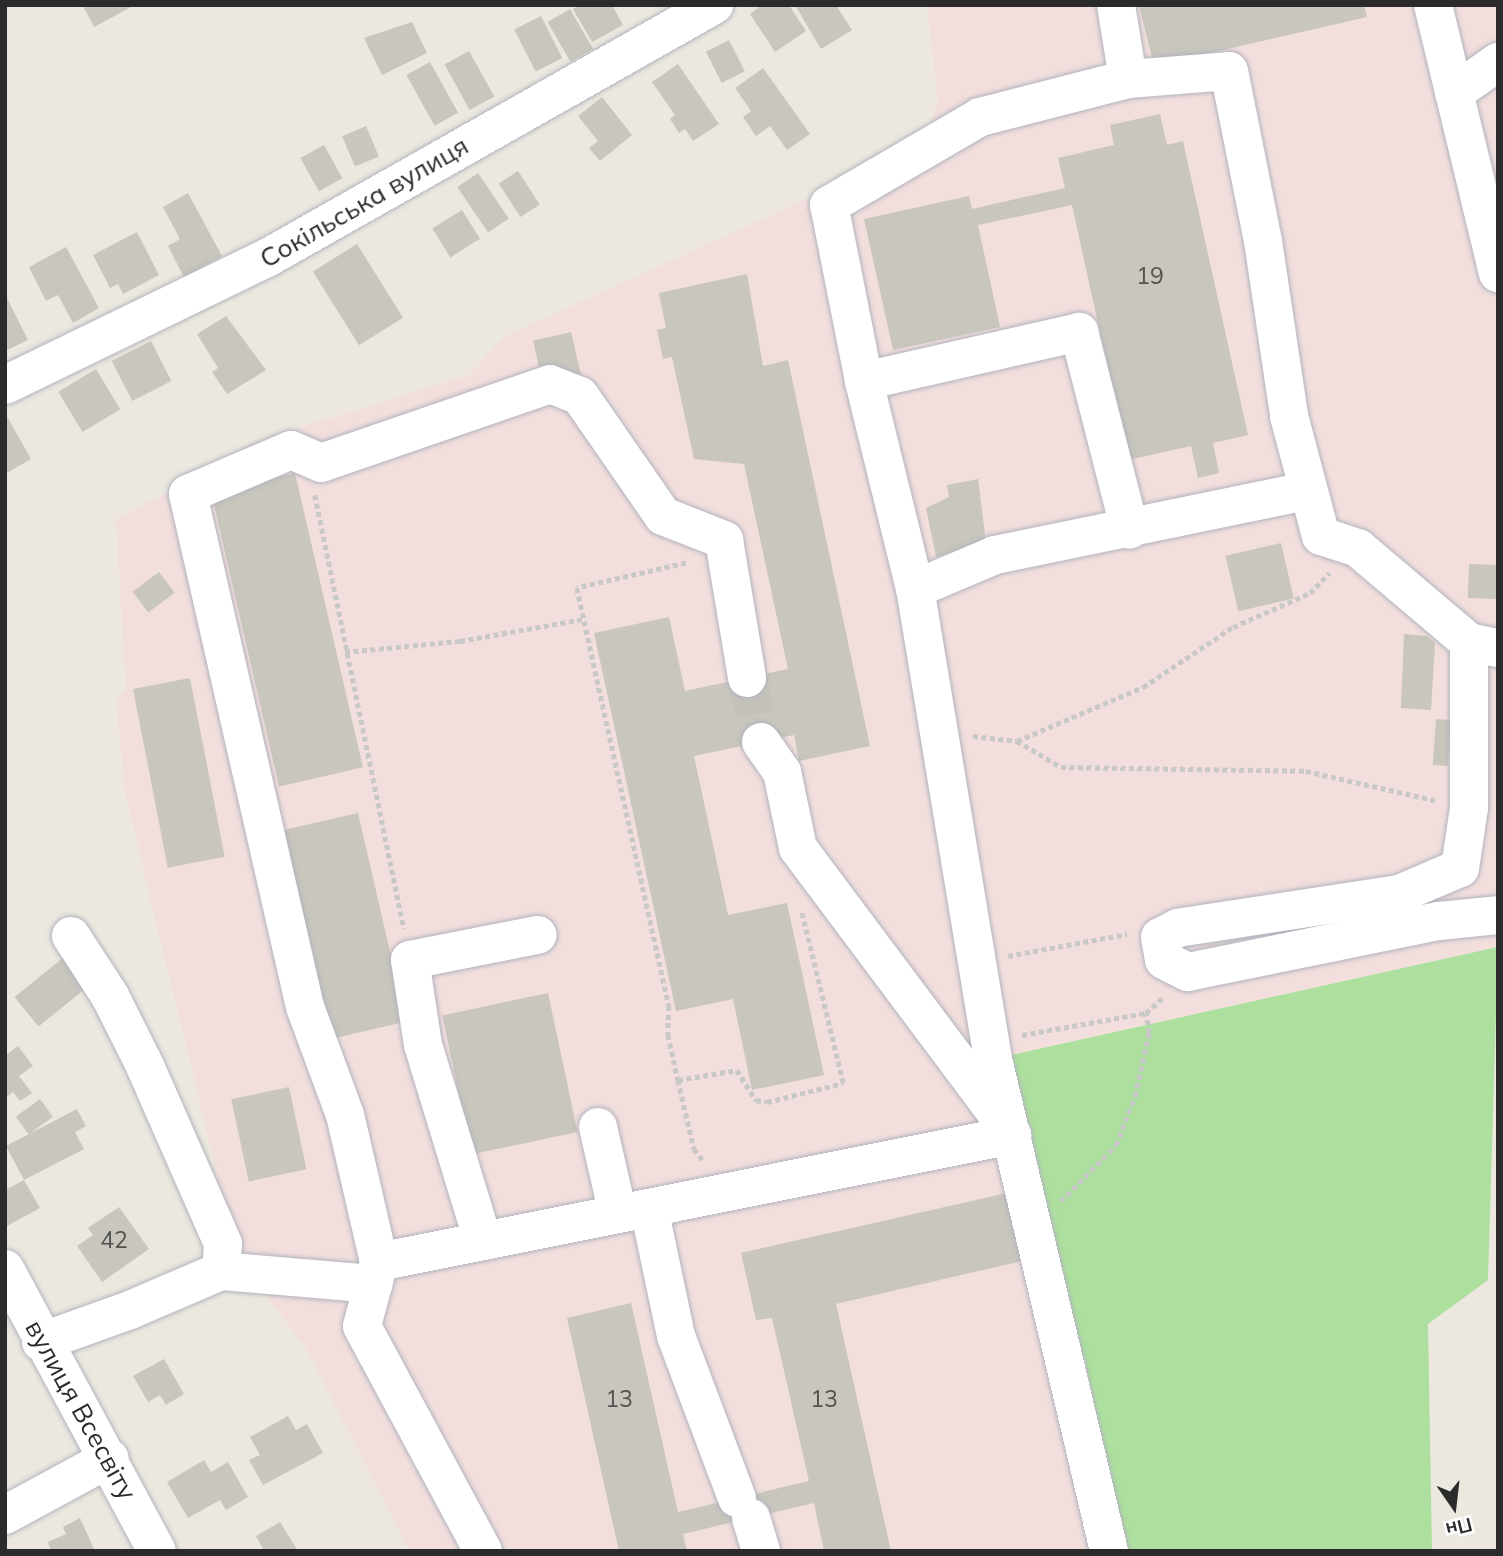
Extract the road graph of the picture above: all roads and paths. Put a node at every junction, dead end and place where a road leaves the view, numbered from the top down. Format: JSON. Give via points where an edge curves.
{"nodes":[{"id":1,"x":714,"y":5,"type":"edge"},
{"id":2,"x":1116,"y":5,"type":"edge"},
{"id":3,"x":1433,"y":5,"type":"edge"},
{"id":4,"x":1498,"y":62,"type":"edge"},
{"id":5,"x":1128,"y":79,"type":"junction"},
{"id":6,"x":1454,"y":93,"type":"junction"},
{"id":7,"x":1498,"y":273,"type":"edge"},
{"id":8,"x":864,"y":382,"type":"junction"},
{"id":9,"x":5,"y":385,"type":"edge"},
{"id":10,"x":307,"y":457,"type":"junction"},
{"id":11,"x":1307,"y":491,"type":"junction"},
{"id":12,"x":1130,"y":530,"type":"junction"},
{"id":13,"x":1358,"y":548,"type":"junction"},
{"id":14,"x":727,"y":553,"type":"junction"},
{"id":15,"x":915,"y":589,"type":"junction"},
{"id":16,"x":584,"y":620,"type":"junction"},
{"id":17,"x":1484,"y":645,"type":"edge"},
{"id":18,"x":345,"y":652,"type":"junction"},
{"id":19,"x":747,"y":677,"type":"tunnel mouth"},
{"id":20,"x":938,"y":740,"type":"junction"},
{"id":21,"x":1017,"y":741,"type":"junction"},
{"id":22,"x":761,"y":742,"type":"tunnel mouth"},
{"id":23,"x":1469,"y":808,"type":"junction"},
{"id":24,"x":798,"y":898,"type":"dead end"},
{"id":25,"x":1498,"y":915,"type":"edge"},
{"id":26,"x":1133,"y":933,"type":"dead end"},
{"id":27,"x":538,"y":935,"type":"dead end"},
{"id":28,"x":71,"y":936,"type":"dead end"},
{"id":29,"x":997,"y":959,"type":"dead end"},
{"id":30,"x":411,"y":960,"type":"junction"},
{"id":31,"x":1016,"y":1036,"type":"dead end"},
{"id":32,"x":678,"y":1080,"type":"junction"},
{"id":33,"x":598,"y":1127,"type":"dead end"},
{"id":34,"x":1012,"y":1135,"type":"junction"},
{"id":35,"x":719,"y":1182,"type":"junction"},
{"id":36,"x":634,"y":1211,"type":"junction"},
{"id":37,"x":1033,"y":1229,"type":"junction"},
{"id":38,"x":484,"y":1241,"type":"junction"},
{"id":39,"x":5,"y":1269,"type":"edge"},
{"id":40,"x":221,"y":1271,"type":"junction"},
{"id":41,"x":376,"y":1273,"type":"junction"},
{"id":42,"x":41,"y":1342,"type":"junction"},
{"id":43,"x":110,"y":1458,"type":"junction"},
{"id":44,"x":5,"y":1514,"type":"edge"},
{"id":45,"x":750,"y":1522,"type":"edge"},
{"id":46,"x":157,"y":1551,"type":"edge"},
{"id":47,"x":484,"y":1551,"type":"edge"},
{"id":48,"x":1109,"y":1551,"type":"edge"}],
"edges":[{"from":1,"to":9,"type":"street","name":"Сокільська вулиця","via":[[267,258]]},
{"from":2,"to":5,"type":"street"},
{"from":3,"to":6,"type":"street"},
{"from":4,"to":6,"type":"street"},
{"from":5,"to":8,"type":"street","via":[[980,117],[829,205]]},
{"from":5,"to":11,"type":"street","via":[[1229,71]]},
{"from":6,"to":7,"type":"street"},
{"from":8,"to":12,"type":"street","via":[[1079,331]]},
{"from":8,"to":15,"type":"street"},
{"from":10,"to":14,"type":"street","via":[[321,463],[550,384],[580,396],[663,516],[724,540]]},
{"from":10,"to":18,"type":"path"},
{"from":10,"to":41,"type":"street","via":[[291,450],[188,494],[305,1007],[345,1115]]},
{"from":11,"to":12,"type":"street","via":[[1218,506]]},
{"from":11,"to":13,"type":"street","via":[[1321,536]]},
{"from":12,"to":15,"type":"street","via":[[995,555]]},
{"from":13,"to":17,"type":"street"},
{"from":13,"to":21,"type":"path","via":[[1310,593],[1233,627],[1143,687]]},
{"from":14,"to":16,"type":"path","via":[[577,588]]},
{"from":14,"to":19,"type":"street"},
{"from":15,"to":20,"type":"street"},
{"from":16,"to":18,"type":"path","via":[[460,641]]},
{"from":16,"to":32,"type":"path","via":[[668,1006],[668,1035]]},
{"from":17,"to":23,"type":"street"},
{"from":18,"to":30,"type":"path"},
{"from":20,"to":21,"type":"path","via":[[970,736]]},
{"from":20,"to":34,"type":"street","via":[[993,1059]]},
{"from":21,"to":23,"type":"path","via":[[1061,767],[1306,771]]},
{"from":22,"to":34,"type":"street","via":[[782,772],[798,848]]},
{"from":23,"to":25,"type":"street","via":[[1460,868],[1399,894],[1178,928],[1160,937],[1164,960],[1188,972],[1439,921]]},
{"from":24,"to":32,"type":"path","via":[[843,1083],[767,1102],[756,1100],[737,1070]]},
{"from":26,"to":29,"type":"path"},
{"from":27,"to":30,"type":"street"},
{"from":28,"to":40,"type":"street","via":[[110,996],[145,1066],[223,1244]]},
{"from":30,"to":38,"type":"street","via":[[423,1045]]},
{"from":31,"to":37,"type":"path","via":[[1146,1013],[1149,1032],[1135,1096],[1116,1145]]},
{"from":32,"to":35,"type":"path","via":[[694,1149]]},
{"from":33,"to":36,"type":"street"},
{"from":34,"to":35,"type":"street"},
{"from":34,"to":37,"type":"street"},
{"from":35,"to":36,"type":"street"},
{"from":36,"to":38,"type":"street"},
{"from":36,"to":45,"type":"street","via":[[676,1336]]},
{"from":37,"to":48,"type":"street"},
{"from":38,"to":41,"type":"street"},
{"from":39,"to":42,"type":"street","name":"вулиця Всесвіту"},
{"from":40,"to":41,"type":"street"},
{"from":40,"to":42,"type":"street"},
{"from":41,"to":47,"type":"street","via":[[362,1326]]},
{"from":42,"to":43,"type":"street","name":"вулиця Всесвіту"},
{"from":43,"to":44,"type":"street"},
{"from":43,"to":46,"type":"street","name":"вулиця Всесвіту"}]}
